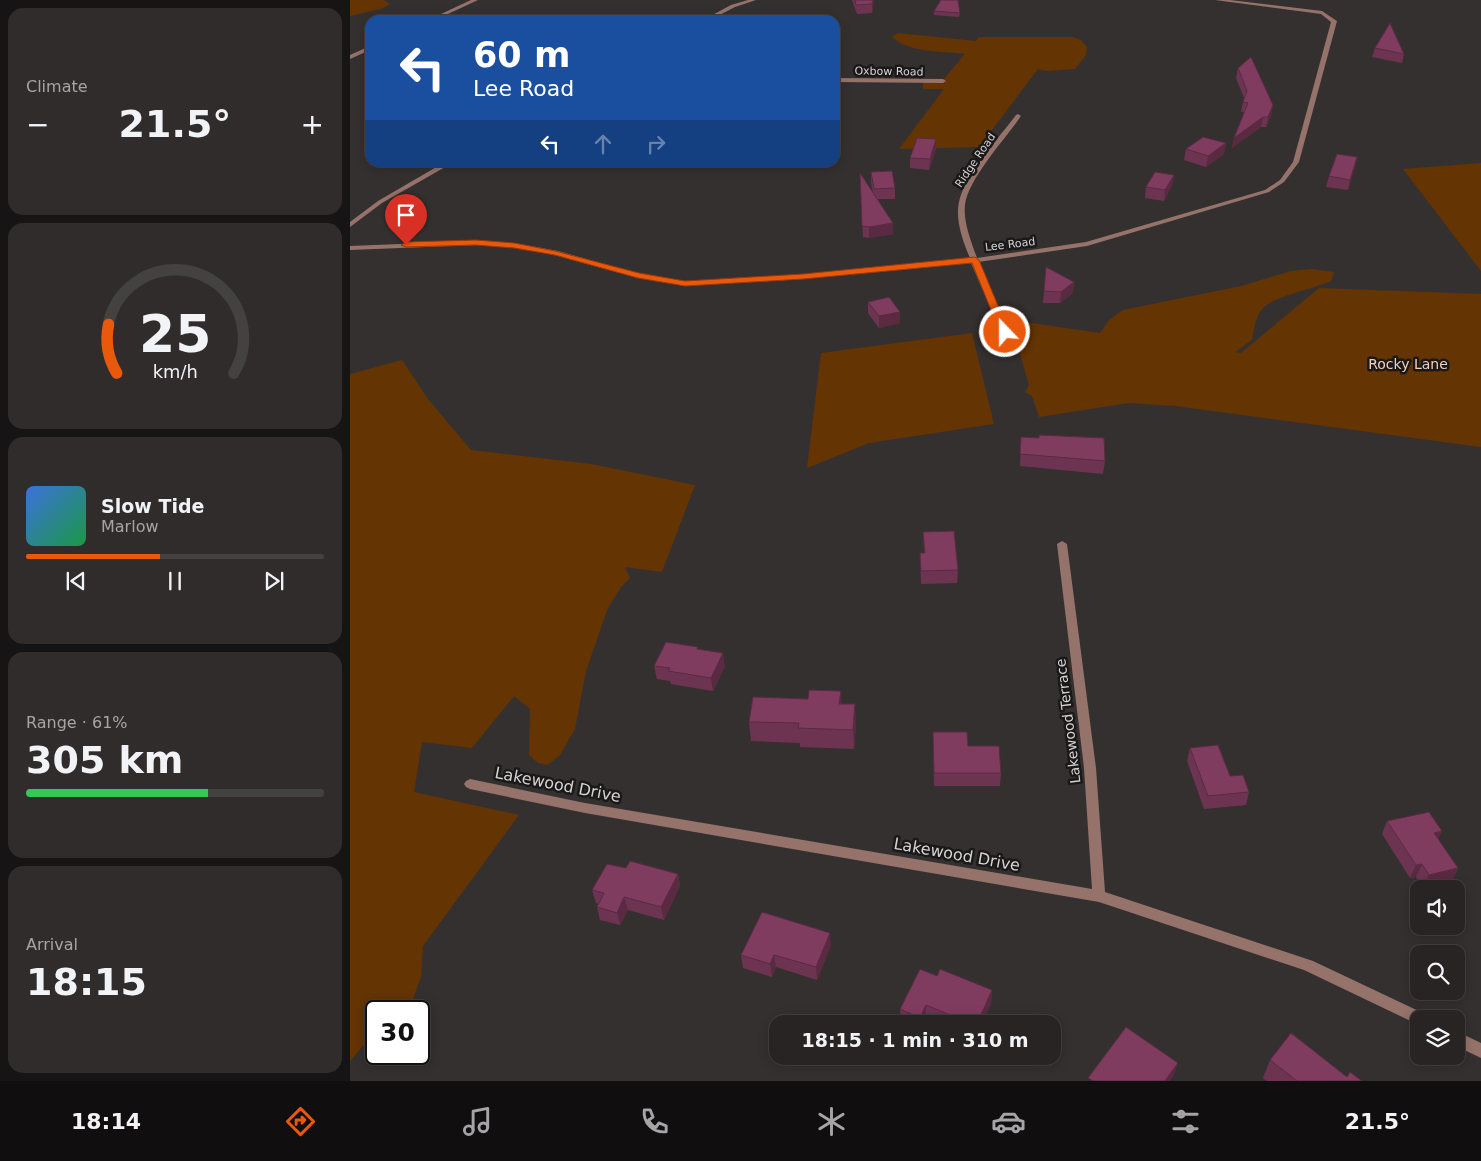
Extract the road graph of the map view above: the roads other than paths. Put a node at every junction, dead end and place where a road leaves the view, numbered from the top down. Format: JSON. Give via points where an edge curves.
{"nodes":[{"id":1,"x":475,"y":0,"type":"edge"},
{"id":2,"x":753,"y":0,"type":"edge"},
{"id":3,"x":1218,"y":0,"type":"edge"},
{"id":4,"x":442,"y":15,"type":"edge"},
{"id":5,"x":716,"y":15,"type":"edge"},
{"id":6,"x":365,"y":50,"type":"edge"},
{"id":7,"x":350,"y":57,"type":"edge"},
{"id":8,"x":840,"y":80,"type":"edge"},
{"id":9,"x":943,"y":81,"type":"dead end"},
{"id":10,"x":1018,"y":116,"type":"dead end"},
{"id":11,"x":442,"y":167,"type":"edge"},
{"id":12,"x":350,"y":225,"type":"edge"},
{"id":13,"x":350,"y":248,"type":"edge"},
{"id":14,"x":975,"y":260,"type":"junction"},
{"id":15,"x":1005,"y":332,"type":"dead end"},
{"id":16,"x":1062,"y":544,"type":"dead end"},
{"id":17,"x":470,"y":784,"type":"dead end"},
{"id":18,"x":1099,"y":896,"type":"junction"},
{"id":19,"x":1410,"y":1014,"type":"edge"},
{"id":20,"x":1465,"y":1043,"type":"edge"},
{"id":21,"x":1481,"y":1051,"type":"edge"}],
"edges":[{"from":1,"to":4,"type":"street"},
{"from":2,"to":5,"type":"street"},
{"from":3,"to":14,"type":"street","name":"Lee Road","via":[[1322,13],[1334,21],[1296,162],[1282,181],[1267,191],[1087,244]]},
{"from":6,"to":7,"type":"street"},
{"from":8,"to":9,"type":"street","name":"Oxbow Road"},
{"from":10,"to":14,"type":"street","name":"Ridge Road","via":[[970,185],[962,202],[963,223]]},
{"from":11,"to":12,"type":"street","via":[[380,202]]},
{"from":13,"to":14,"type":"street","name":"Lee Road","via":[[424,244],[514,245],[638,276],[685,284]]},
{"from":14,"to":15,"type":"street","name":"Ridge Road"},
{"from":16,"to":18,"type":"street","name":"Lakewood Terrace","via":[[1090,768]]},
{"from":17,"to":18,"type":"street","name":"Lakewood Drive","via":[[594,810]]},
{"from":18,"to":19,"type":"street","name":"Lakewood Drive","via":[[1308,965]]},
{"from":20,"to":21,"type":"street"}]}
